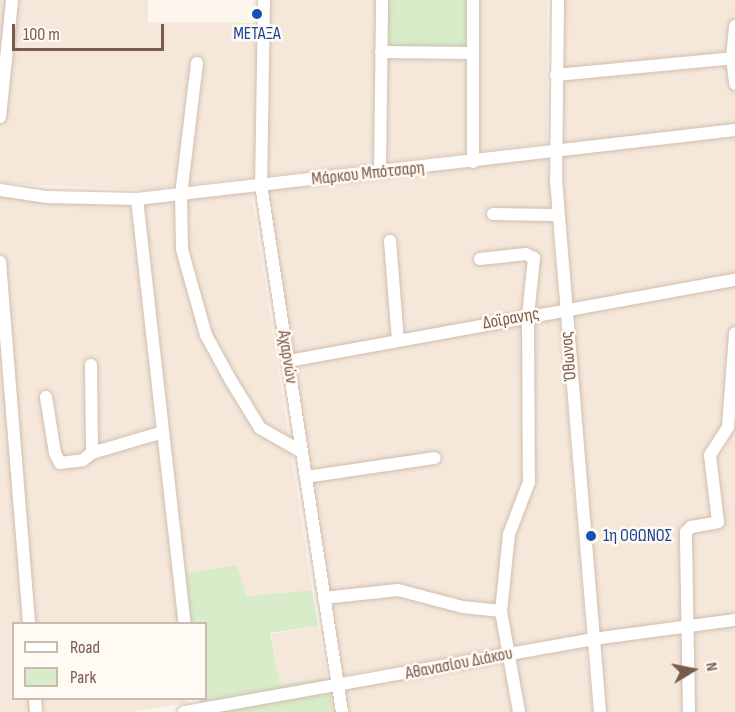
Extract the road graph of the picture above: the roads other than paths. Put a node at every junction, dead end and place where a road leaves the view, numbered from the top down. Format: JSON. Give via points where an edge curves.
{"nodes":[{"id":1,"x":12,"y":0,"type":"edge"},
{"id":2,"x":264,"y":0,"type":"edge"},
{"id":3,"x":382,"y":0,"type":"edge"},
{"id":4,"x":473,"y":0,"type":"edge"},
{"id":5,"x":558,"y":0,"type":"edge"},
{"id":6,"x":735,"y":26,"type":"edge"},
{"id":7,"x":4,"y":38,"type":"edge"},
{"id":8,"x":381,"y":52,"type":"junction"},
{"id":9,"x":473,"y":53,"type":"junction"},
{"id":10,"x":734,"y":56,"type":"edge"},
{"id":11,"x":197,"y":63,"type":"dead end"},
{"id":12,"x":556,"y":75,"type":"junction"},
{"id":13,"x":735,"y":78,"type":"edge"},
{"id":14,"x":735,"y":84,"type":"edge"},
{"id":15,"x":0,"y":117,"type":"edge"},
{"id":16,"x":735,"y":130,"type":"edge"},
{"id":17,"x":555,"y":153,"type":"junction"},
{"id":18,"x":473,"y":162,"type":"junction"},
{"id":19,"x":380,"y":172,"type":"junction"},
{"id":20,"x":261,"y":185,"type":"junction"},
{"id":21,"x":0,"y":190,"type":"edge"},
{"id":22,"x":181,"y":195,"type":"junction"},
{"id":23,"x":137,"y":199,"type":"junction"},
{"id":24,"x":493,"y":214,"type":"dead end"},
{"id":25,"x":558,"y":215,"type":"junction"},
{"id":26,"x":390,"y":241,"type":"dead end"},
{"id":27,"x":480,"y":260,"type":"dead end"},
{"id":28,"x":0,"y":262,"type":"edge"},
{"id":29,"x":735,"y":280,"type":"edge"},
{"id":30,"x":565,"y":309,"type":"junction"},
{"id":31,"x":528,"y":316,"type":"junction"},
{"id":32,"x":735,"y":333,"type":"edge"},
{"id":33,"x":398,"y":340,"type":"junction"},
{"id":34,"x":288,"y":362,"type":"junction"},
{"id":35,"x":91,"y":365,"type":"dead end"},
{"id":36,"x":46,"y":398,"type":"dead end"},
{"id":37,"x":163,"y":432,"type":"junction"},
{"id":38,"x":302,"y":452,"type":"junction"},
{"id":39,"x":93,"y":453,"type":"junction"},
{"id":40,"x":435,"y":458,"type":"dead end"},
{"id":41,"x":306,"y":477,"type":"junction"},
{"id":42,"x":324,"y":598,"type":"junction"},
{"id":43,"x":501,"y":611,"type":"junction"},
{"id":44,"x":735,"y":620,"type":"edge"},
{"id":45,"x":29,"y":622,"type":"edge"},
{"id":46,"x":185,"y":622,"type":"edge"},
{"id":47,"x":689,"y":627,"type":"junction"},
{"id":48,"x":594,"y":639,"type":"junction"},
{"id":49,"x":509,"y":655,"type":"junction"},
{"id":50,"x":338,"y":687,"type":"junction"},
{"id":51,"x":192,"y":708,"type":"edge"},
{"id":52,"x":342,"y":712,"type":"edge"},
{"id":53,"x":519,"y":712,"type":"edge"},
{"id":54,"x":600,"y":712,"type":"edge"},
{"id":55,"x":689,"y":712,"type":"edge"}],
"edges":[{"from":1,"to":7,"type":"street"},
{"from":2,"to":20,"type":"street","name":"Αχαρνών"},
{"from":3,"to":8,"type":"street"},
{"from":4,"to":9,"type":"street"},
{"from":5,"to":12,"type":"street","name":"Όθωνος"},
{"from":6,"to":10,"type":"street"},
{"from":7,"to":15,"type":"street"},
{"from":8,"to":9,"type":"street"},
{"from":8,"to":19,"type":"street"},
{"from":9,"to":18,"type":"street"},
{"from":10,"to":12,"type":"street"},
{"from":10,"to":13,"type":"street"},
{"from":11,"to":22,"type":"street"},
{"from":12,"to":17,"type":"street","name":"Όθωνος"},
{"from":13,"to":14,"type":"street"},
{"from":16,"to":17,"type":"street","name":"Μάρκου Μπότσαρη"},
{"from":17,"to":18,"type":"street","name":"Μάρκου Μπότσαρη"},
{"from":17,"to":25,"type":"street","name":"Όθωνος"},
{"from":18,"to":19,"type":"street","name":"Μάρκου Μπότσαρη"},
{"from":19,"to":20,"type":"street","name":"Μάρκου Μπότσαρη"},
{"from":20,"to":22,"type":"street","name":"Μάρκου Μπότσαρη"},
{"from":20,"to":34,"type":"street","name":"Αχαρνών"},
{"from":21,"to":23,"type":"street","name":"Μάρκου Μπότσαρη","via":[[47,197]]},
{"from":22,"to":23,"type":"street","name":"Μάρκου Μπότσαρη"},
{"from":22,"to":38,"type":"street","via":[[182,249],[206,335],[260,428]]},
{"from":23,"to":37,"type":"street"},
{"from":24,"to":25,"type":"street"},
{"from":25,"to":30,"type":"street","name":"Όθωνος"},
{"from":26,"to":33,"type":"street"},
{"from":27,"to":31,"type":"street","via":[[526,254],[532,257]]},
{"from":28,"to":45,"type":"street"},
{"from":29,"to":30,"type":"street","name":"Δοϊρανης"},
{"from":30,"to":31,"type":"street","name":"Δοϊρανης"},
{"from":30,"to":48,"type":"street","name":"Όθωνος"},
{"from":31,"to":33,"type":"street","name":"Δοϊρανης"},
{"from":31,"to":43,"type":"street","via":[[529,482],[509,534]]},
{"from":32,"to":47,"type":"street","via":[[728,427],[710,455],[718,522],[691,527],[686,532]]},
{"from":33,"to":34,"type":"street","name":"Δοϊρανης"},
{"from":34,"to":38,"type":"street","name":"Αχαρνών"},
{"from":35,"to":39,"type":"street"},
{"from":36,"to":39,"type":"street","via":[[57,460],[83,460]]},
{"from":37,"to":39,"type":"street"},
{"from":37,"to":46,"type":"street"},
{"from":38,"to":41,"type":"street","name":"Αχαρνών"},
{"from":40,"to":41,"type":"street"},
{"from":41,"to":42,"type":"street","name":"Αχαρνών"},
{"from":42,"to":43,"type":"street","via":[[398,590],[463,608]]},
{"from":42,"to":50,"type":"street","name":"Αχαρνών"},
{"from":43,"to":49,"type":"street"},
{"from":44,"to":47,"type":"street","name":"Αθανασίου Διάκου"},
{"from":47,"to":48,"type":"street","name":"Αθανασίου Διάκου"},
{"from":47,"to":55,"type":"street"},
{"from":48,"to":49,"type":"street","name":"Αθανασίου Διάκου"},
{"from":48,"to":54,"type":"street","name":"Όθωνος"},
{"from":49,"to":50,"type":"street","name":"Αθανασίου Διάκου"},
{"from":49,"to":53,"type":"street"},
{"from":50,"to":51,"type":"street","name":"Αθανασίου Διάκου"},
{"from":50,"to":52,"type":"street","name":"Αχαρνών"}]}
